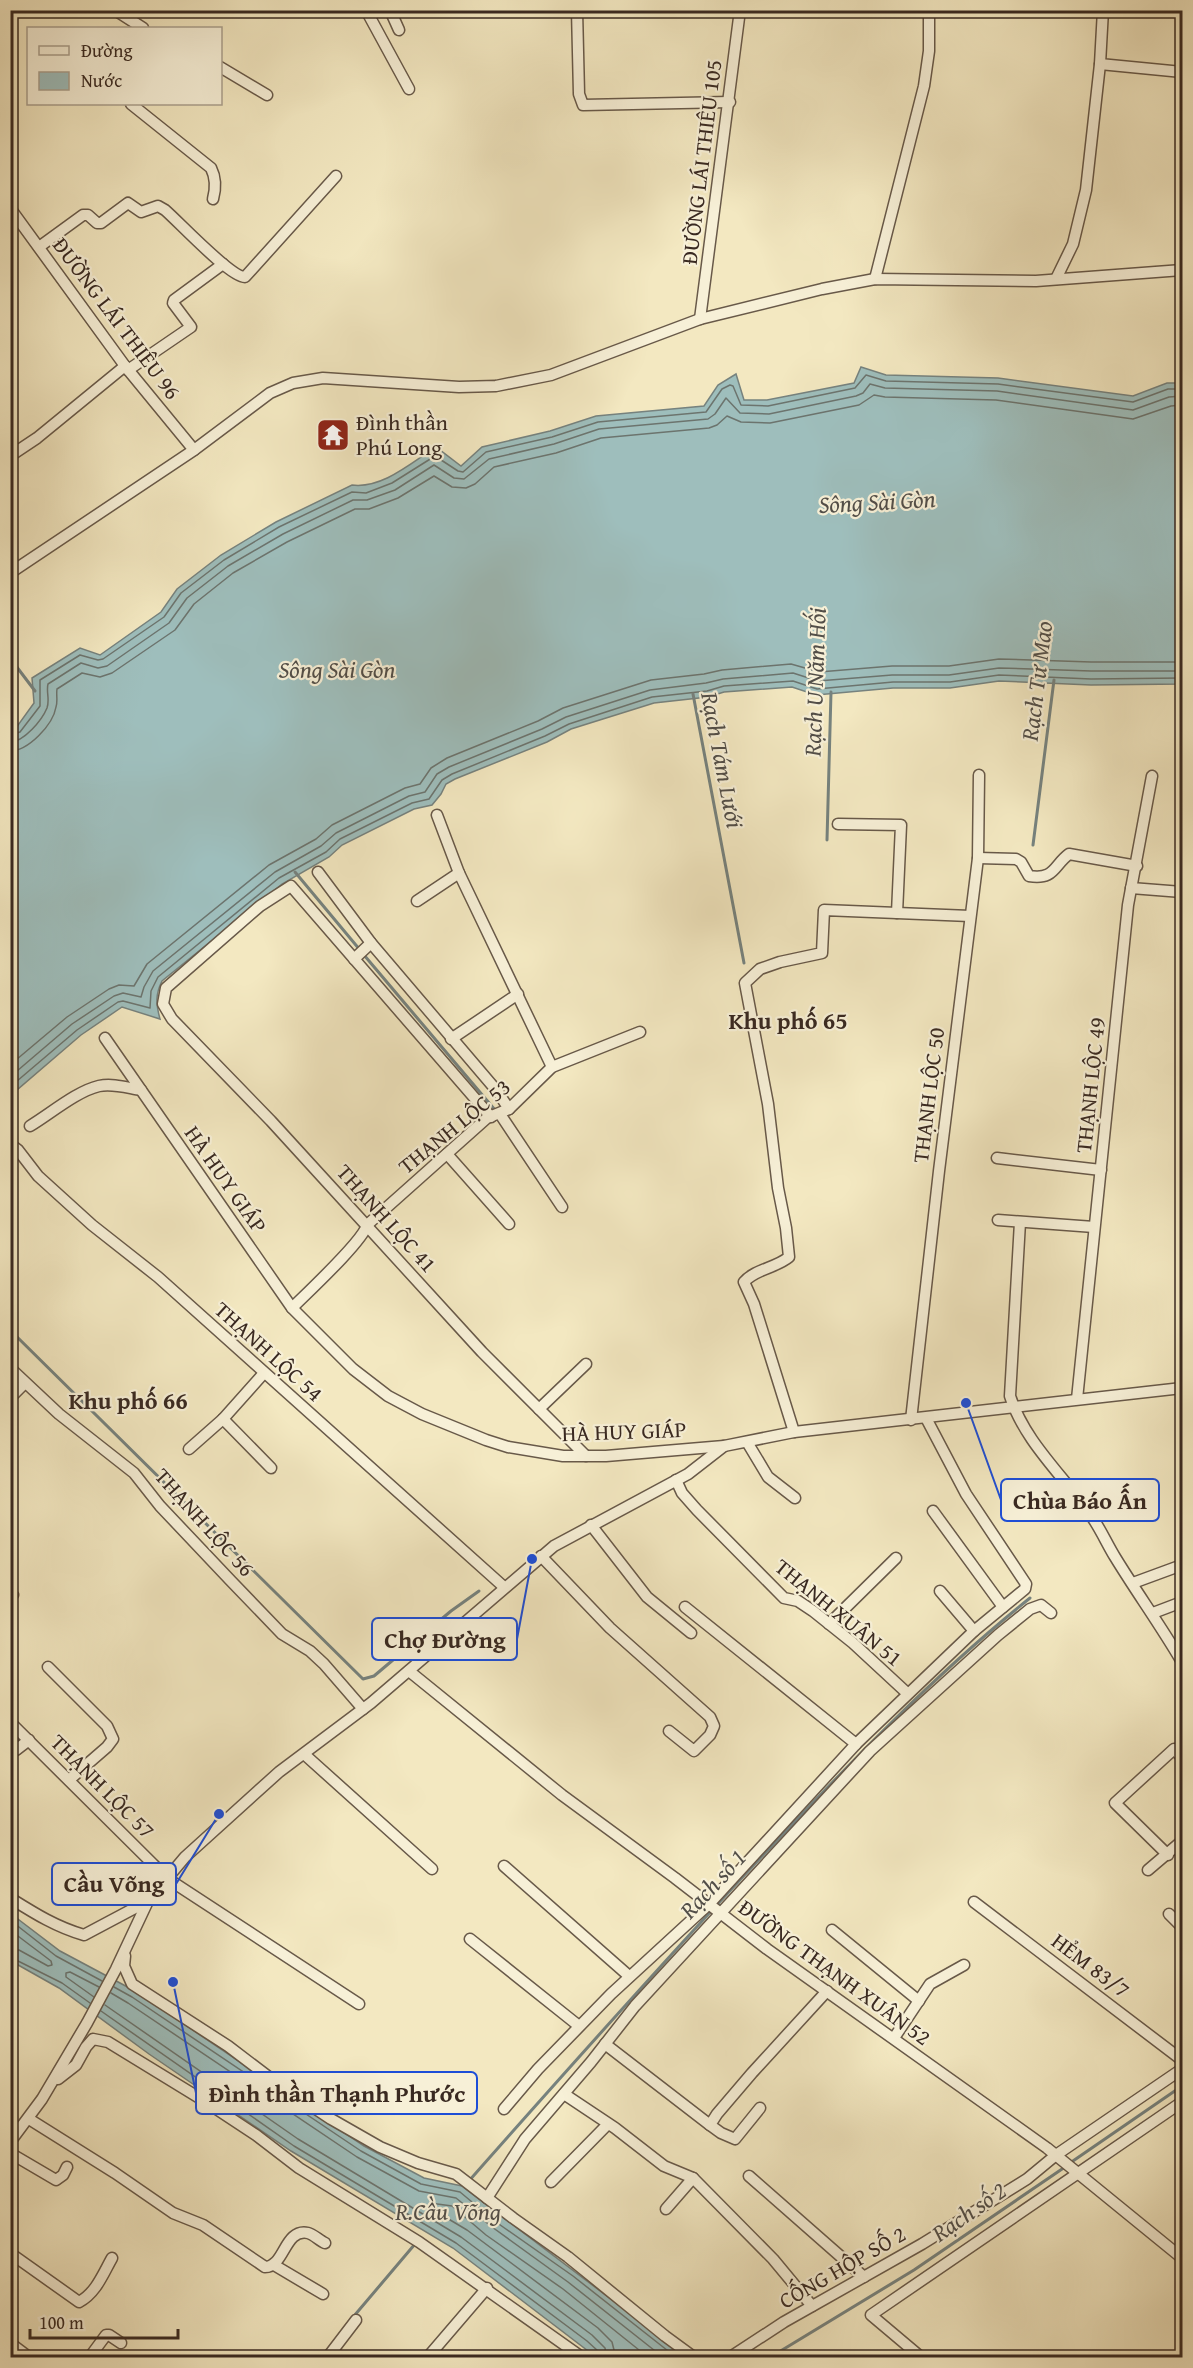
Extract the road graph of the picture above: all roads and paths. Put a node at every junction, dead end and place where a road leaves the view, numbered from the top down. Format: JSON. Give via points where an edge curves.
{"nodes":[{"id":1,"x":115,"y":10,"type":"edge"},
{"id":2,"x":366,"y":10,"type":"edge"},
{"id":3,"x":390,"y":10,"type":"edge"},
{"id":4,"x":577,"y":10,"type":"edge"},
{"id":5,"x":740,"y":10,"type":"edge"},
{"id":6,"x":928,"y":10,"type":"edge"},
{"id":7,"x":1103,"y":10,"type":"edge"},
{"id":8,"x":141,"y":27,"type":"edge"},
{"id":9,"x":399,"y":30,"type":"dead end"},
{"id":10,"x":1100,"y":64,"type":"junction"},
{"id":11,"x":222,"y":68,"type":"edge"},
{"id":12,"x":1182,"y":72,"type":"edge"},
{"id":13,"x":409,"y":89,"type":"dead end"},
{"id":14,"x":267,"y":95,"type":"dead end"},
{"id":15,"x":730,"y":102,"type":"junction"},
{"id":16,"x":132,"y":105,"type":"edge"},
{"id":17,"x":336,"y":176,"type":"dead end"},
{"id":18,"x":213,"y":199,"type":"dead end"},
{"id":19,"x":10,"y":208,"type":"edge"},
{"id":20,"x":39,"y":247,"type":"junction"},
{"id":21,"x":223,"y":264,"type":"junction"},
{"id":22,"x":1182,"y":270,"type":"edge"},
{"id":23,"x":875,"y":279,"type":"junction"},
{"id":24,"x":1056,"y":279,"type":"junction"},
{"id":25,"x":700,"y":319,"type":"junction"},
{"id":26,"x":127,"y":368,"type":"junction"},
{"id":27,"x":194,"y":450,"type":"junction"},
{"id":28,"x":10,"y":456,"type":"edge"},
{"id":29,"x":10,"y":573,"type":"edge"},
{"id":30,"x":979,"y":775,"type":"dead end"},
{"id":31,"x":1152,"y":776,"type":"dead end"},
{"id":32,"x":436,"y":815,"type":"dead end"},
{"id":33,"x":838,"y":824,"type":"dead end"},
{"id":34,"x":978,"y":858,"type":"junction"},
{"id":35,"x":1137,"y":866,"type":"junction"},
{"id":36,"x":318,"y":872,"type":"dead end"},
{"id":37,"x":459,"y":873,"type":"junction"},
{"id":38,"x":1131,"y":888,"type":"junction"},
{"id":39,"x":1182,"y":892,"type":"edge"},
{"id":40,"x":417,"y":902,"type":"dead end"},
{"id":41,"x":897,"y":913,"type":"junction"},
{"id":42,"x":970,"y":916,"type":"junction"},
{"id":43,"x":371,"y":944,"type":"junction"},
{"id":44,"x":355,"y":959,"type":"junction"},
{"id":45,"x":518,"y":994,"type":"junction"},
{"id":46,"x":640,"y":1032,"type":"dead end"},
{"id":47,"x":105,"y":1038,"type":"dead end"},
{"id":48,"x":451,"y":1039,"type":"junction"},
{"id":49,"x":552,"y":1067,"type":"junction"},
{"id":50,"x":141,"y":1090,"type":"junction"},
{"id":51,"x":500,"y":1114,"type":"junction"},
{"id":52,"x":30,"y":1126,"type":"dead end"},
{"id":53,"x":10,"y":1144,"type":"edge"},
{"id":54,"x":447,"y":1154,"type":"junction"},
{"id":55,"x":997,"y":1158,"type":"dead end"},
{"id":56,"x":1101,"y":1170,"type":"junction"},
{"id":57,"x":562,"y":1208,"type":"dead end"},
{"id":58,"x":998,"y":1220,"type":"dead end"},
{"id":59,"x":1020,"y":1221,"type":"junction"},
{"id":60,"x":509,"y":1224,"type":"dead end"},
{"id":61,"x":1094,"y":1227,"type":"junction"},
{"id":62,"x":366,"y":1228,"type":"junction"},
{"id":63,"x":292,"y":1308,"type":"junction"},
{"id":64,"x":586,"y":1364,"type":"dead end"},
{"id":65,"x":10,"y":1368,"type":"edge"},
{"id":66,"x":264,"y":1373,"type":"junction"},
{"id":67,"x":25,"y":1383,"type":"junction"},
{"id":68,"x":1182,"y":1388,"type":"edge"},
{"id":69,"x":10,"y":1398,"type":"edge"},
{"id":70,"x":1077,"y":1399,"type":"junction"},
{"id":71,"x":1013,"y":1406,"type":"junction"},
{"id":72,"x":539,"y":1409,"type":"junction"},
{"id":73,"x":926,"y":1418,"type":"junction"},
{"id":74,"x":223,"y":1419,"type":"junction"},
{"id":75,"x":911,"y":1420,"type":"junction"},
{"id":76,"x":794,"y":1432,"type":"junction"},
{"id":77,"x":747,"y":1442,"type":"junction"},
{"id":78,"x":724,"y":1446,"type":"junction"},
{"id":79,"x":189,"y":1449,"type":"dead end"},
{"id":80,"x":586,"y":1456,"type":"junction"},
{"id":81,"x":271,"y":1468,"type":"dead end"},
{"id":82,"x":676,"y":1480,"type":"junction"},
{"id":83,"x":795,"y":1498,"type":"dead end"},
{"id":84,"x":933,"y":1511,"type":"dead end"},
{"id":85,"x":591,"y":1525,"type":"junction"},
{"id":86,"x":541,"y":1556,"type":"junction"},
{"id":87,"x":896,"y":1558,"type":"dead end"},
{"id":88,"x":1182,"y":1564,"type":"edge"},
{"id":89,"x":1133,"y":1583,"type":"junction"},
{"id":90,"x":504,"y":1587,"type":"junction"},
{"id":91,"x":940,"y":1591,"type":"dead end"},
{"id":92,"x":1182,"y":1602,"type":"edge"},
{"id":93,"x":685,"y":1607,"type":"dead end"},
{"id":94,"x":1003,"y":1607,"type":"junction"},
{"id":95,"x":1052,"y":1613,"type":"dead end"},
{"id":96,"x":1153,"y":1613,"type":"junction"},
{"id":97,"x":829,"y":1624,"type":"junction"},
{"id":98,"x":974,"y":1631,"type":"junction"},
{"id":99,"x":691,"y":1633,"type":"dead end"},
{"id":100,"x":1182,"y":1662,"type":"edge"},
{"id":101,"x":48,"y":1666,"type":"dead end"},
{"id":102,"x":409,"y":1671,"type":"junction"},
{"id":103,"x":908,"y":1693,"type":"junction"},
{"id":104,"x":363,"y":1709,"type":"junction"},
{"id":105,"x":10,"y":1722,"type":"edge"},
{"id":106,"x":669,"y":1731,"type":"dead end"},
{"id":107,"x":29,"y":1740,"type":"junction"},
{"id":108,"x":856,"y":1744,"type":"junction"},
{"id":109,"x":10,"y":1746,"type":"edge"},
{"id":110,"x":304,"y":1754,"type":"junction"},
{"id":111,"x":1182,"y":1758,"type":"edge"},
{"id":112,"x":69,"y":1780,"type":"junction"},
{"id":113,"x":1182,"y":1841,"type":"edge"},
{"id":114,"x":1168,"y":1855,"type":"junction"},
{"id":115,"x":504,"y":1866,"type":"dead end"},
{"id":116,"x":432,"y":1869,"type":"dead end"},
{"id":117,"x":1148,"y":1870,"type":"dead end"},
{"id":118,"x":168,"y":1879,"type":"junction"},
{"id":119,"x":10,"y":1898,"type":"edge"},
{"id":120,"x":148,"y":1901,"type":"junction"},
{"id":121,"x":974,"y":1902,"type":"dead end"},
{"id":122,"x":709,"y":1905,"type":"junction"},
{"id":123,"x":720,"y":1913,"type":"junction"},
{"id":124,"x":1169,"y":1914,"type":"dead end"},
{"id":125,"x":1182,"y":1927,"type":"edge"},
{"id":126,"x":832,"y":1930,"type":"dead end"},
{"id":127,"x":470,"y":1939,"type":"dead end"},
{"id":128,"x":126,"y":1946,"type":"junction"},
{"id":129,"x":964,"y":1965,"type":"dead end"},
{"id":130,"x":629,"y":1976,"type":"junction"},
{"id":131,"x":827,"y":1991,"type":"junction"},
{"id":132,"x":919,"y":2001,"type":"junction"},
{"id":133,"x":358,"y":2004,"type":"dead end"},
{"id":134,"x":579,"y":2026,"type":"junction"},
{"id":135,"x":894,"y":2038,"type":"junction"},
{"id":136,"x":605,"y":2044,"type":"junction"},
{"id":137,"x":1182,"y":2060,"type":"edge"},
{"id":138,"x":1182,"y":2069,"type":"edge"},
{"id":139,"x":53,"y":2082,"type":"junction"},
{"id":140,"x":564,"y":2094,"type":"junction"},
{"id":141,"x":1182,"y":2102,"type":"edge"},
{"id":142,"x":760,"y":2108,"type":"dead end"},
{"id":143,"x":504,"y":2109,"type":"dead end"},
{"id":144,"x":29,"y":2120,"type":"junction"},
{"id":145,"x":608,"y":2124,"type":"junction"},
{"id":146,"x":710,"y":2125,"type":"junction"},
{"id":147,"x":10,"y":2142,"type":"edge"},
{"id":148,"x":10,"y":2152,"type":"edge"},
{"id":149,"x":1056,"y":2155,"type":"junction"},
{"id":150,"x":67,"y":2167,"type":"dead end"},
{"id":151,"x":1078,"y":2173,"type":"junction"},
{"id":152,"x":749,"y":2176,"type":"dead end"},
{"id":153,"x":693,"y":2178,"type":"junction"},
{"id":154,"x":551,"y":2182,"type":"dead end"},
{"id":155,"x":487,"y":2198,"type":"junction"},
{"id":156,"x":666,"y":2209,"type":"dead end"},
{"id":157,"x":325,"y":2243,"type":"dead end"},
{"id":158,"x":10,"y":2253,"type":"edge"},
{"id":159,"x":112,"y":2258,"type":"dead end"},
{"id":160,"x":1182,"y":2258,"type":"edge"},
{"id":161,"x":274,"y":2265,"type":"junction"},
{"id":162,"x":864,"y":2277,"type":"junction"},
{"id":163,"x":487,"y":2288,"type":"junction"},
{"id":164,"x":323,"y":2294,"type":"dead end"},
{"id":165,"x":812,"y":2306,"type":"junction"},
{"id":166,"x":356,"y":2320,"type":"dead end"},
{"id":167,"x":10,"y":2343,"type":"edge"},
{"id":168,"x":121,"y":2343,"type":"dead end"},
{"id":169,"x":30,"y":2358,"type":"edge"},
{"id":170,"x":89,"y":2358,"type":"edge"},
{"id":171,"x":327,"y":2358,"type":"edge"},
{"id":172,"x":427,"y":2358,"type":"edge"},
{"id":173,"x":583,"y":2358,"type":"edge"},
{"id":174,"x":695,"y":2358,"type":"edge"},
{"id":175,"x":729,"y":2358,"type":"edge"},
{"id":176,"x":922,"y":2358,"type":"edge"}],
"edges":[{"from":1,"to":8,"type":"street"},
{"from":2,"to":13,"type":"street"},
{"from":3,"to":9,"type":"street"},
{"from":4,"to":15,"type":"street","via":[[579,94],[583,105]]},
{"from":5,"to":15,"type":"street","name":"ĐƯỜNG LÁI THIÊU 105"},
{"from":6,"to":23,"type":"street","via":[[929,51],[924,86]]},
{"from":7,"to":10,"type":"street"},
{"from":10,"to":12,"type":"street"},
{"from":10,"to":24,"type":"street","via":[[1086,190],[1073,244]]},
{"from":11,"to":14,"type":"street"},
{"from":15,"to":25,"type":"street","name":"ĐƯỜNG LÁI THIÊU 105"},
{"from":16,"to":18,"type":"street","via":[[211,168],[215,175]]},
{"from":17,"to":21,"type":"street","via":[[244,277]]},
{"from":19,"to":20,"type":"street","name":"ĐƯỜNG LÁI THIÊU 96"},
{"from":20,"to":21,"type":"street","via":[[83,215],[100,223],[128,203],[141,212],[158,206],[165,210]]},
{"from":20,"to":26,"type":"street","name":"ĐƯỜNG LÁI THIÊU 96"},
{"from":21,"to":26,"type":"street","via":[[174,300],[191,327]]},
{"from":22,"to":24,"type":"street"},
{"from":23,"to":24,"type":"street"},
{"from":23,"to":25,"type":"street"},
{"from":25,"to":27,"type":"street","via":[[551,375],[496,386],[323,378],[293,383],[270,393]]},
{"from":26,"to":27,"type":"street","name":"ĐƯỜNG LÁI THIÊU 96"},
{"from":26,"to":28,"type":"street"},
{"from":27,"to":29,"type":"street"},
{"from":30,"to":34,"type":"street","name":"THẠNH LỘC 50"},
{"from":31,"to":35,"type":"street","name":"THẠNH LỘC 49"},
{"from":32,"to":37,"type":"street"},
{"from":33,"to":41,"type":"street","via":[[901,825]]},
{"from":34,"to":35,"type":"street","via":[[1016,859],[1029,876],[1036,877],[1049,875],[1069,854]]},
{"from":34,"to":42,"type":"street","name":"THẠNH LỘC 50"},
{"from":35,"to":38,"type":"street","name":"THẠNH LỘC 49"},
{"from":36,"to":43,"type":"street"},
{"from":37,"to":40,"type":"street"},
{"from":37,"to":45,"type":"street"},
{"from":38,"to":39,"type":"street"},
{"from":38,"to":56,"type":"street","name":"THẠNH LỘC 49"},
{"from":41,"to":42,"type":"street"},
{"from":41,"to":76,"type":"street","via":[[824,910],[822,953],[760,969],[745,983],[768,1104],[789,1257],[744,1282]]},
{"from":42,"to":75,"type":"street","name":"THẠNH LỘC 50"},
{"from":43,"to":44,"type":"street"},
{"from":43,"to":48,"type":"street"},
{"from":44,"to":51,"type":"street"},
{"from":44,"to":62,"type":"street","name":"THẠNH LỘC 41","via":[[291,886],[260,906],[166,988],[163,1004],[172,1019]]},
{"from":45,"to":48,"type":"street"},
{"from":45,"to":49,"type":"street"},
{"from":46,"to":49,"type":"street","name":"THẠNH LỘC 53"},
{"from":47,"to":50,"type":"street","name":"HÀ HUY GIÁP"},
{"from":48,"to":51,"type":"street","via":[[497,1091]]},
{"from":49,"to":51,"type":"street","name":"THẠNH LỘC 53"},
{"from":50,"to":52,"type":"street","via":[[100,1086]]},
{"from":50,"to":63,"type":"street","name":"HÀ HUY GIÁP"},
{"from":51,"to":54,"type":"street","name":"THẠNH LỘC 53","via":[[487,1118]]},
{"from":51,"to":57,"type":"street"},
{"from":53,"to":66,"type":"street","name":"THẠNH LỘC 54","via":[[38,1176],[92,1225],[158,1277]]},
{"from":54,"to":60,"type":"street"},
{"from":54,"to":62,"type":"street","name":"THẠNH LỘC 53"},
{"from":55,"to":56,"type":"street"},
{"from":56,"to":61,"type":"street","name":"THẠNH LỘC 49"},
{"from":58,"to":59,"type":"street"},
{"from":59,"to":61,"type":"street"},
{"from":59,"to":71,"type":"street","via":[[1010,1396]]},
{"from":61,"to":70,"type":"street","name":"THẠNH LỘC 49"},
{"from":62,"to":63,"type":"street","name":"THẠNH LỘC 53"},
{"from":62,"to":72,"type":"street","name":"THẠNH LỘC 41"},
{"from":63,"to":80,"type":"street","name":"HÀ HUY GIÁP","via":[[353,1369],[388,1396],[422,1414],[508,1447]]},
{"from":64,"to":72,"type":"street"},
{"from":65,"to":67,"type":"street","name":"THẠNH LỘC 56"},
{"from":66,"to":74,"type":"street"},
{"from":66,"to":90,"type":"street","name":"THẠNH LỘC 54"},
{"from":67,"to":69,"type":"street"},
{"from":67,"to":104,"type":"street","name":"THẠNH LỘC 56","via":[[134,1473],[160,1506],[267,1619],[324,1664]]},
{"from":68,"to":70,"type":"street","name":"HÀ HUY GIÁP"},
{"from":70,"to":71,"type":"street","name":"HÀ HUY GIÁP"},
{"from":71,"to":73,"type":"street","name":"HÀ HUY GIÁP"},
{"from":71,"to":89,"type":"street","via":[[1024,1429],[1092,1517]]},
{"from":72,"to":80,"type":"street","name":"THẠNH LỘC 41"},
{"from":73,"to":75,"type":"street","name":"HÀ HUY GIÁP"},
{"from":73,"to":94,"type":"street","via":[[975,1509],[1026,1584]]},
{"from":74,"to":79,"type":"street"},
{"from":74,"to":81,"type":"street"},
{"from":75,"to":76,"type":"street","name":"HÀ HUY GIÁP"},
{"from":76,"to":77,"type":"street","name":"HÀ HUY GIÁP"},
{"from":77,"to":78,"type":"street","name":"HÀ HUY GIÁP"},
{"from":77,"to":83,"type":"street","via":[[768,1477]]},
{"from":78,"to":80,"type":"street","name":"HÀ HUY GIÁP"},
{"from":78,"to":82,"type":"street"},
{"from":82,"to":85,"type":"street"},
{"from":82,"to":97,"type":"street","name":"THẠNH XUÂN 51","via":[[697,1510],[784,1598],[798,1601]]},
{"from":84,"to":94,"type":"street"},
{"from":85,"to":86,"type":"street"},
{"from":85,"to":99,"type":"street","via":[[647,1597]]},
{"from":86,"to":90,"type":"street"},
{"from":86,"to":106,"type":"street","via":[[610,1628],[710,1717],[714,1726],[694,1751]]},
{"from":87,"to":97,"type":"street"},
{"from":88,"to":89,"type":"street"},
{"from":89,"to":96,"type":"street"},
{"from":90,"to":102,"type":"street"},
{"from":91,"to":98,"type":"street"},
{"from":92,"to":96,"type":"street"},
{"from":93,"to":108,"type":"street"},
{"from":94,"to":98,"type":"street"},
{"from":95,"to":123,"type":"street","via":[[1036,1606],[998,1635],[870,1751]]},
{"from":96,"to":100,"type":"street"},
{"from":97,"to":103,"type":"street","name":"THẠNH XUÂN 51"},
{"from":98,"to":103,"type":"street"},
{"from":101,"to":112,"type":"street","via":[[107,1726],[113,1739]]},
{"from":102,"to":104,"type":"street"},
{"from":102,"to":122,"type":"street","name":"ĐƯỜNG THẠNH XUÂN 52","via":[[562,1795]]},
{"from":103,"to":108,"type":"street"},
{"from":104,"to":110,"type":"street"},
{"from":105,"to":107,"type":"street","name":"THẠNH LỘC 57"},
{"from":107,"to":109,"type":"street","via":[[16,1750]]},
{"from":107,"to":112,"type":"street","name":"THẠNH LỘC 57"},
{"from":108,"to":122,"type":"street"},
{"from":110,"to":116,"type":"street"},
{"from":110,"to":118,"type":"street","via":[[185,1857]]},
{"from":111,"to":114,"type":"street","via":[[1174,1749],[1115,1803]]},
{"from":112,"to":118,"type":"street","name":"THẠNH LỘC 57"},
{"from":113,"to":114,"type":"street"},
{"from":114,"to":117,"type":"street"},
{"from":115,"to":130,"type":"street"},
{"from":118,"to":120,"type":"street"},
{"from":118,"to":133,"type":"street","name":"THẠNH LỘC 57"},
{"from":119,"to":120,"type":"street","via":[[54,1924],[84,1935]]},
{"from":120,"to":128,"type":"street"},
{"from":121,"to":137,"type":"street","name":"HẺM 83/7"},
{"from":122,"to":123,"type":"street","name":"ĐƯỜNG THẠNH XUÂN 52"},
{"from":122,"to":130,"type":"street"},
{"from":123,"to":131,"type":"street","name":"ĐƯỜNG THẠNH XUÂN 52"},
{"from":123,"to":136,"type":"street"},
{"from":124,"to":125,"type":"street"},
{"from":126,"to":132,"type":"street"},
{"from":127,"to":134,"type":"street"},
{"from":128,"to":139,"type":"street"},
{"from":128,"to":155,"type":"street","via":[[124,1966],[132,1984],[331,2119],[380,2147],[456,2174]]},
{"from":129,"to":132,"type":"street","via":[[930,1984]]},
{"from":130,"to":134,"type":"street"},
{"from":131,"to":135,"type":"street","name":"ĐƯỜNG THẠNH XUÂN 52"},
{"from":131,"to":146,"type":"street"},
{"from":132,"to":135,"type":"street"},
{"from":134,"to":143,"type":"street"},
{"from":135,"to":149,"type":"street","name":"ĐƯỜNG THẠNH XUÂN 52"},
{"from":136,"to":140,"type":"street"},
{"from":136,"to":146,"type":"street"},
{"from":138,"to":149,"type":"street","name":"CỐNG HỘP SỐ 2"},
{"from":139,"to":144,"type":"street"},
{"from":139,"to":163,"type":"street","via":[[76,2065],[93,2039],[108,2042],[206,2102],[299,2168]]},
{"from":140,"to":145,"type":"street"},
{"from":140,"to":155,"type":"street","via":[[525,2139]]},
{"from":141,"to":151,"type":"street"},
{"from":142,"to":146,"type":"street","via":[[735,2139]]},
{"from":144,"to":147,"type":"street"},
{"from":144,"to":161,"type":"street","via":[[172,2213],[203,2225],[265,2267]]},
{"from":145,"to":153,"type":"street","via":[[664,2166]]},
{"from":145,"to":154,"type":"street"},
{"from":148,"to":150,"type":"street","via":[[56,2181]]},
{"from":149,"to":151,"type":"street","name":"ĐƯỜNG THẠNH XUÂN 52"},
{"from":149,"to":162,"type":"street","name":"CỐNG HỘP SỐ 2","via":[[1026,2179]]},
{"from":151,"to":160,"type":"street","name":"ĐƯỜNG THẠNH XUÂN 52"},
{"from":151,"to":176,"type":"street","via":[[871,2315]]},
{"from":152,"to":162,"type":"street"},
{"from":153,"to":156,"type":"street"},
{"from":153,"to":165,"type":"street","via":[[773,2259]]},
{"from":155,"to":174,"type":"street"},
{"from":157,"to":161,"type":"street","via":[[307,2233],[296,2235]]},
{"from":158,"to":159,"type":"street","via":[[79,2302],[98,2284]]},
{"from":161,"to":164,"type":"street"},
{"from":162,"to":165,"type":"street","name":"CỐNG HỘP SỐ 2"},
{"from":163,"to":172,"type":"street"},
{"from":163,"to":173,"type":"street"},
{"from":165,"to":175,"type":"street","name":"CỐNG HỘP SỐ 2"},
{"from":166,"to":171,"type":"street"},
{"from":167,"to":169,"type":"street"},
{"from":168,"to":170,"type":"street","via":[[106,2335]]}]}
